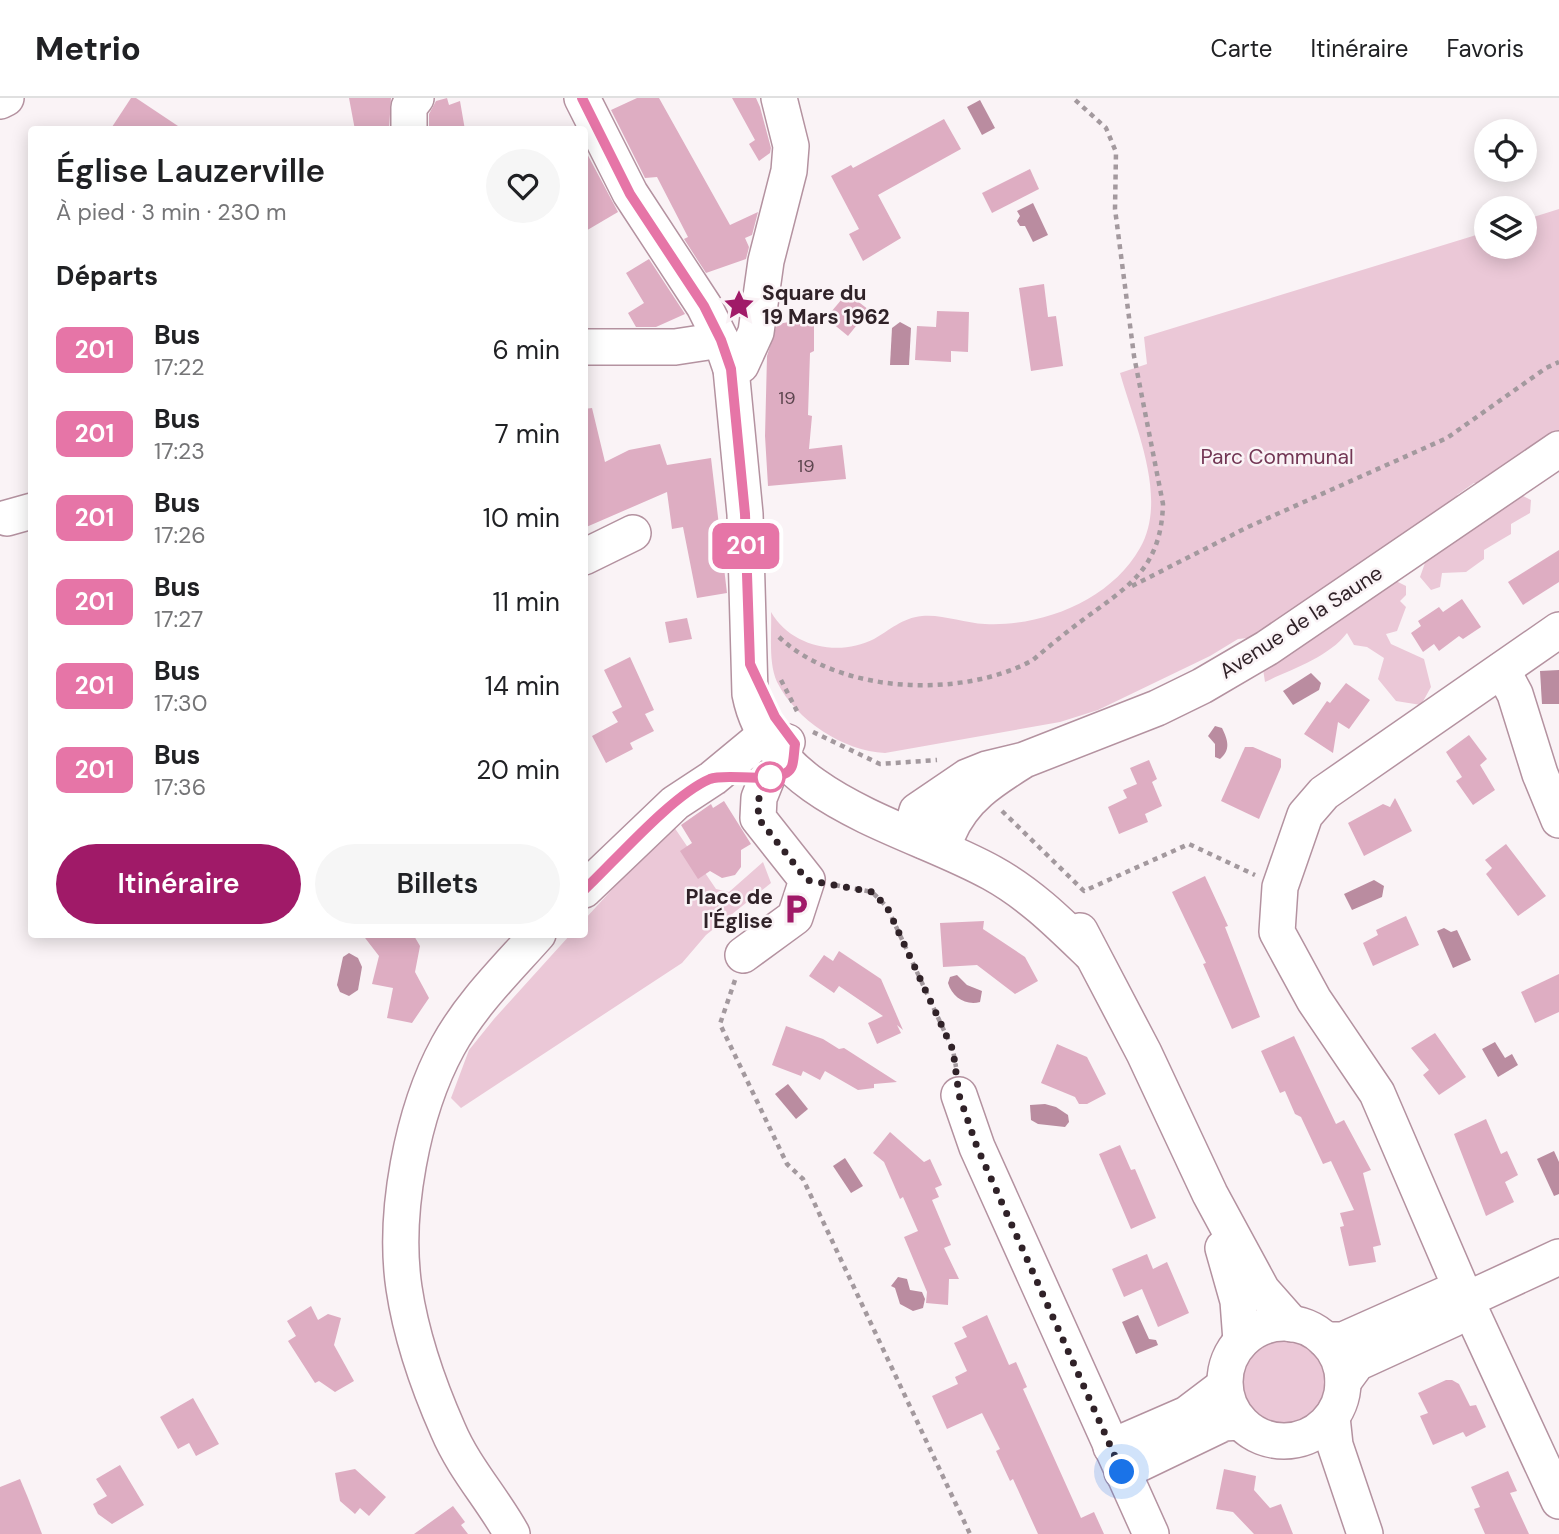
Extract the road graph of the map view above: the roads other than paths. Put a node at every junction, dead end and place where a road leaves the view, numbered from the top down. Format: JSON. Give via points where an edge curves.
{"nodes":[{"id":1,"x":6,"y":98,"type":"edge"},
{"id":2,"x":416,"y":98,"type":"edge"},
{"id":3,"x":582,"y":98,"type":"edge"},
{"id":4,"x":779,"y":98,"type":"edge"},
{"id":5,"x":0,"y":101,"type":"edge"},
{"id":6,"x":409,"y":126,"type":"edge"},
{"id":7,"x":588,"y":347,"type":"edge"},
{"id":8,"x":726,"y":355,"type":"junction"},
{"id":9,"x":1559,"y":449,"type":"edge"},
{"id":10,"x":633,"y":533,"type":"dead end"},
{"id":11,"x":588,"y":555,"type":"edge"},
{"id":12,"x":1559,"y":630,"type":"edge"},
{"id":13,"x":1502,"y":670,"type":"junction"},
{"id":14,"x":788,"y":745,"type":"junction"},
{"id":15,"x":1559,"y":820,"type":"edge"},
{"id":16,"x":929,"y":831,"type":"junction"},
{"id":17,"x":588,"y":886,"type":"edge"},
{"id":18,"x":534,"y":938,"type":"edge"},
{"id":19,"x":743,"y":955,"type":"road end"},
{"id":20,"x":959,"y":1095,"type":"road end"},
{"id":21,"x":1210,"y":1194,"type":"junction"},
{"id":22,"x":1559,"y":1257,"type":"edge"},
{"id":23,"x":1466,"y":1300,"type":"junction"},
{"id":24,"x":1292,"y":1324,"type":"junction"},
{"id":25,"x":1325,"y":1340,"type":"junction"},
{"id":26,"x":1241,"y":1341,"type":"junction"},
{"id":27,"x":1343,"y":1382,"type":"junction"},
{"id":28,"x":1224,"y":1386,"type":"junction"},
{"id":29,"x":1332,"y":1417,"type":"junction"},
{"id":30,"x":1240,"y":1423,"type":"junction"},
{"id":31,"x":1289,"y":1441,"type":"junction"},
{"id":32,"x":1117,"y":1459,"type":"junction"},
{"id":33,"x":1559,"y":1501,"type":"edge"},
{"id":34,"x":1145,"y":1523,"type":"edge"},
{"id":35,"x":512,"y":1534,"type":"edge"},
{"id":36,"x":1363,"y":1534,"type":"edge"}],
"edges":[{"from":1,"to":5,"type":"street"},
{"from":2,"to":6,"type":"street","via":[[409,107]]},
{"from":3,"to":8,"type":"street","via":[[630,194],[704,306]]},
{"from":4,"to":8,"type":"street","via":[[791,146],[789,171],[766,261],[757,332],[741,365]]},
{"from":7,"to":8,"type":"street","via":[[676,347]]},
{"from":8,"to":14,"type":"street","via":[[775,717]]},
{"from":9,"to":16,"type":"street","name":"Avenue de la Saune","via":[[1267,648],[1157,708],[1024,760]]},
{"from":10,"to":11,"type":"street"},
{"from":12,"to":13,"type":"street"},
{"from":13,"to":15,"type":"street"},
{"from":13,"to":23,"type":"street","via":[[1324,793],[1305,816],[1280,887],[1277,932],[1314,1000],[1377,1093]]},
{"from":14,"to":16,"type":"street","via":[[812,785],[836,800]]},
{"from":14,"to":17,"type":"street","via":[[713,778],[675,803]]},
{"from":14,"to":19,"type":"street","via":[[759,798],[758,818],[807,880],[795,917]]},
{"from":16,"to":21,"type":"street","via":[[1023,892],[1090,953],[1144,1053]]},
{"from":18,"to":35,"type":"street","via":[[490,987],[448,1046],[420,1119],[403,1219],[404,1288],[427,1374],[460,1456]]},
{"from":20,"to":32,"type":"street","via":[[977,1147]]},
{"from":21,"to":24,"type":"street","via":[[1262,1290]]},
{"from":21,"to":26,"type":"street","via":[[1238,1301]]},
{"from":22,"to":23,"type":"street"},
{"from":23,"to":25,"type":"street","via":[[1444,1295],[1343,1340]]},
{"from":23,"to":27,"type":"street","via":[[1453,1319],[1357,1363]]},
{"from":23,"to":33,"type":"street"},
{"from":24,"to":25,"type":"street"},
{"from":24,"to":26,"type":"street","via":[[1265,1326]]},
{"from":25,"to":27,"type":"street","via":[[1338,1359]]},
{"from":26,"to":28,"type":"street","via":[[1231,1354]]},
{"from":27,"to":29,"type":"street"},
{"from":28,"to":30,"type":"street"},
{"from":28,"to":32,"type":"street"},
{"from":29,"to":31,"type":"street","via":[[1313,1434]]},
{"from":29,"to":36,"type":"street","via":[[1335,1445]]},
{"from":30,"to":31,"type":"street","via":[[1263,1437]]},
{"from":30,"to":32,"type":"street","via":[[1224,1423]]},
{"from":31,"to":36,"type":"street","via":[[1307,1453]]},
{"from":32,"to":34,"type":"street"}]}
